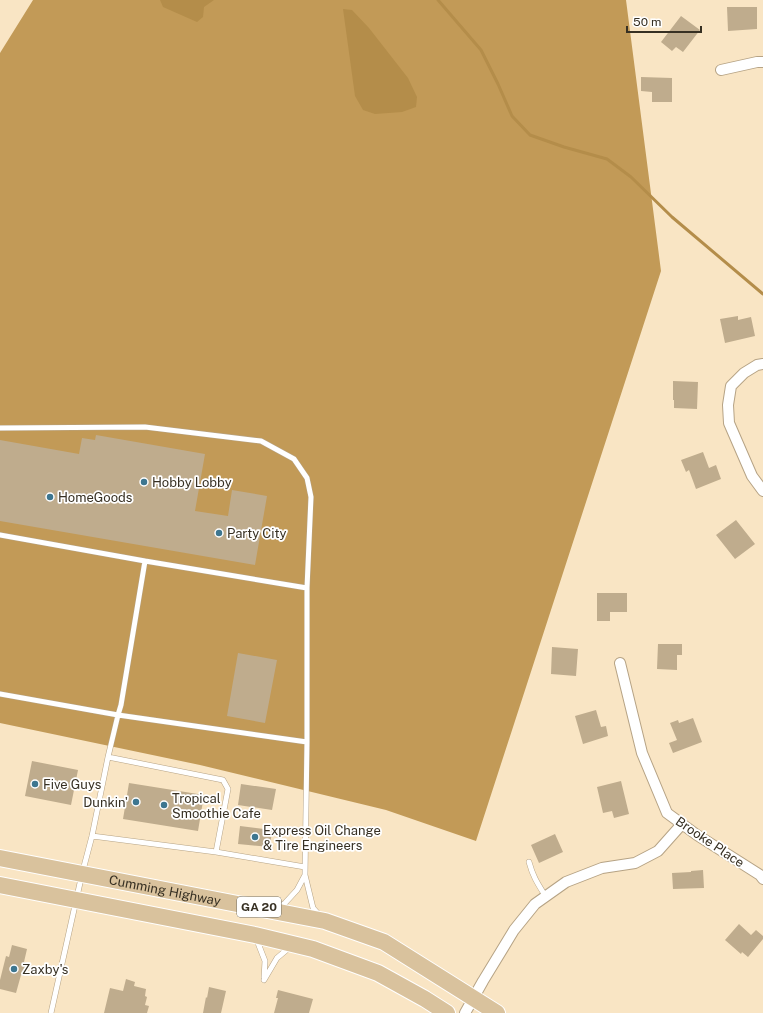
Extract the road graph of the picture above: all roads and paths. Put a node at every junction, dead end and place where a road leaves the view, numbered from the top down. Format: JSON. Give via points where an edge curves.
{"nodes":[{"id":1,"x":763,"y":62,"type":"edge"},
{"id":2,"x":721,"y":70,"type":"dead end"},
{"id":3,"x":763,"y":364,"type":"edge"},
{"id":4,"x":0,"y":428,"type":"edge"},
{"id":5,"x":763,"y":491,"type":"edge"},
{"id":6,"x":0,"y":535,"type":"edge"},
{"id":7,"x":145,"y":561,"type":"junction"},
{"id":8,"x":307,"y":588,"type":"junction"},
{"id":9,"x":620,"y":663,"type":"dead end"},
{"id":10,"x":0,"y":694,"type":"edge"},
{"id":11,"x":118,"y":715,"type":"junction"},
{"id":12,"x":307,"y":742,"type":"junction"},
{"id":13,"x":108,"y":757,"type":"junction"},
{"id":14,"x":682,"y":824,"type":"junction"},
{"id":15,"x":92,"y":836,"type":"junction"},
{"id":16,"x":216,"y":852,"type":"junction"},
{"id":17,"x":0,"y":858,"type":"edge"},
{"id":18,"x":529,"y":862,"type":"dead end"},
{"id":19,"x":305,"y":867,"type":"junction"},
{"id":20,"x":82,"y":874,"type":"junction"},
{"id":21,"x":305,"y":875,"type":"junction"},
{"id":22,"x":763,"y":879,"type":"edge"},
{"id":23,"x":0,"y":885,"type":"edge"},
{"id":24,"x":546,"y":897,"type":"junction"},
{"id":25,"x":77,"y":900,"type":"junction"},
{"id":26,"x":275,"y":910,"type":"junction"},
{"id":27,"x":326,"y":921,"type":"junction"},
{"id":28,"x":255,"y":935,"type":"junction"},
{"id":29,"x":294,"y":945,"type":"junction"},
{"id":30,"x":474,"y":998,"type":"junction"},
{"id":31,"x":51,"y":1013,"type":"edge"},
{"id":32,"x":448,"y":1013,"type":"edge"},
{"id":33,"x":466,"y":1013,"type":"edge"},
{"id":34,"x":497,"y":1013,"type":"edge"}],
"edges":[{"from":1,"to":2,"type":"street"},
{"from":3,"to":5,"type":"street","via":[[757,365],[731,386],[728,405],[730,423],[752,476]]},
{"from":4,"to":8,"type":"lane","via":[[145,427],[260,441],[294,460],[307,478],[311,497]]},
{"from":6,"to":7,"type":"lane"},
{"from":7,"to":8,"type":"lane"},
{"from":7,"to":11,"type":"lane"},
{"from":8,"to":12,"type":"lane"},
{"from":9,"to":14,"type":"street","name":"Brooke Place","via":[[642,754],[667,813]]},
{"from":10,"to":11,"type":"lane"},
{"from":11,"to":12,"type":"lane"},
{"from":11,"to":13,"type":"lane"},
{"from":12,"to":19,"type":"lane"},
{"from":13,"to":15,"type":"lane"},
{"from":13,"to":16,"type":"lane","via":[[223,780],[228,789]]},
{"from":14,"to":22,"type":"street","name":"Brooke Place"},
{"from":14,"to":24,"type":"street","via":[[658,852],[635,863],[602,868],[566,882]]},
{"from":15,"to":16,"type":"lane"},
{"from":15,"to":20,"type":"lane"},
{"from":16,"to":19,"type":"lane"},
{"from":17,"to":20,"type":"main road","name":"Cumming Highway","number":"GA 20"},
{"from":18,"to":24,"type":"lane","via":[[536,882]]},
{"from":19,"to":21,"type":"lane"},
{"from":20,"to":25,"type":"lane"},
{"from":20,"to":26,"type":"main road","name":"Cumming Highway","number":"GA 20"},
{"from":21,"to":26,"type":"lane","via":[[298,890]]},
{"from":21,"to":27,"type":"lane","via":[[313,908]]},
{"from":23,"to":25,"type":"main road","name":"Cumming Highway","number":"GA 20"},
{"from":24,"to":30,"type":"street","via":[[535,904],[514,930]]},
{"from":25,"to":28,"type":"main road","name":"Cumming Highway","number":"GA 20"},
{"from":25,"to":31,"type":"lane"},
{"from":26,"to":27,"type":"main road","name":"Cumming Highway","number":"GA 20"},
{"from":27,"to":30,"type":"main road","name":"Cumming Highway","number":"GA 20","via":[[384,942]]},
{"from":28,"to":29,"type":"main road","name":"Cumming Highway","number":"GA 20"},
{"from":28,"to":29,"type":"lane","via":[[265,961],[264,980],[277,958]]},
{"from":29,"to":32,"type":"main road","name":"Cumming Highway","number":"GA 20","via":[[313,949],[378,973]]},
{"from":30,"to":33,"type":"street"},
{"from":30,"to":34,"type":"main road","name":"Cumming Highway","number":"GA 20"}]}
